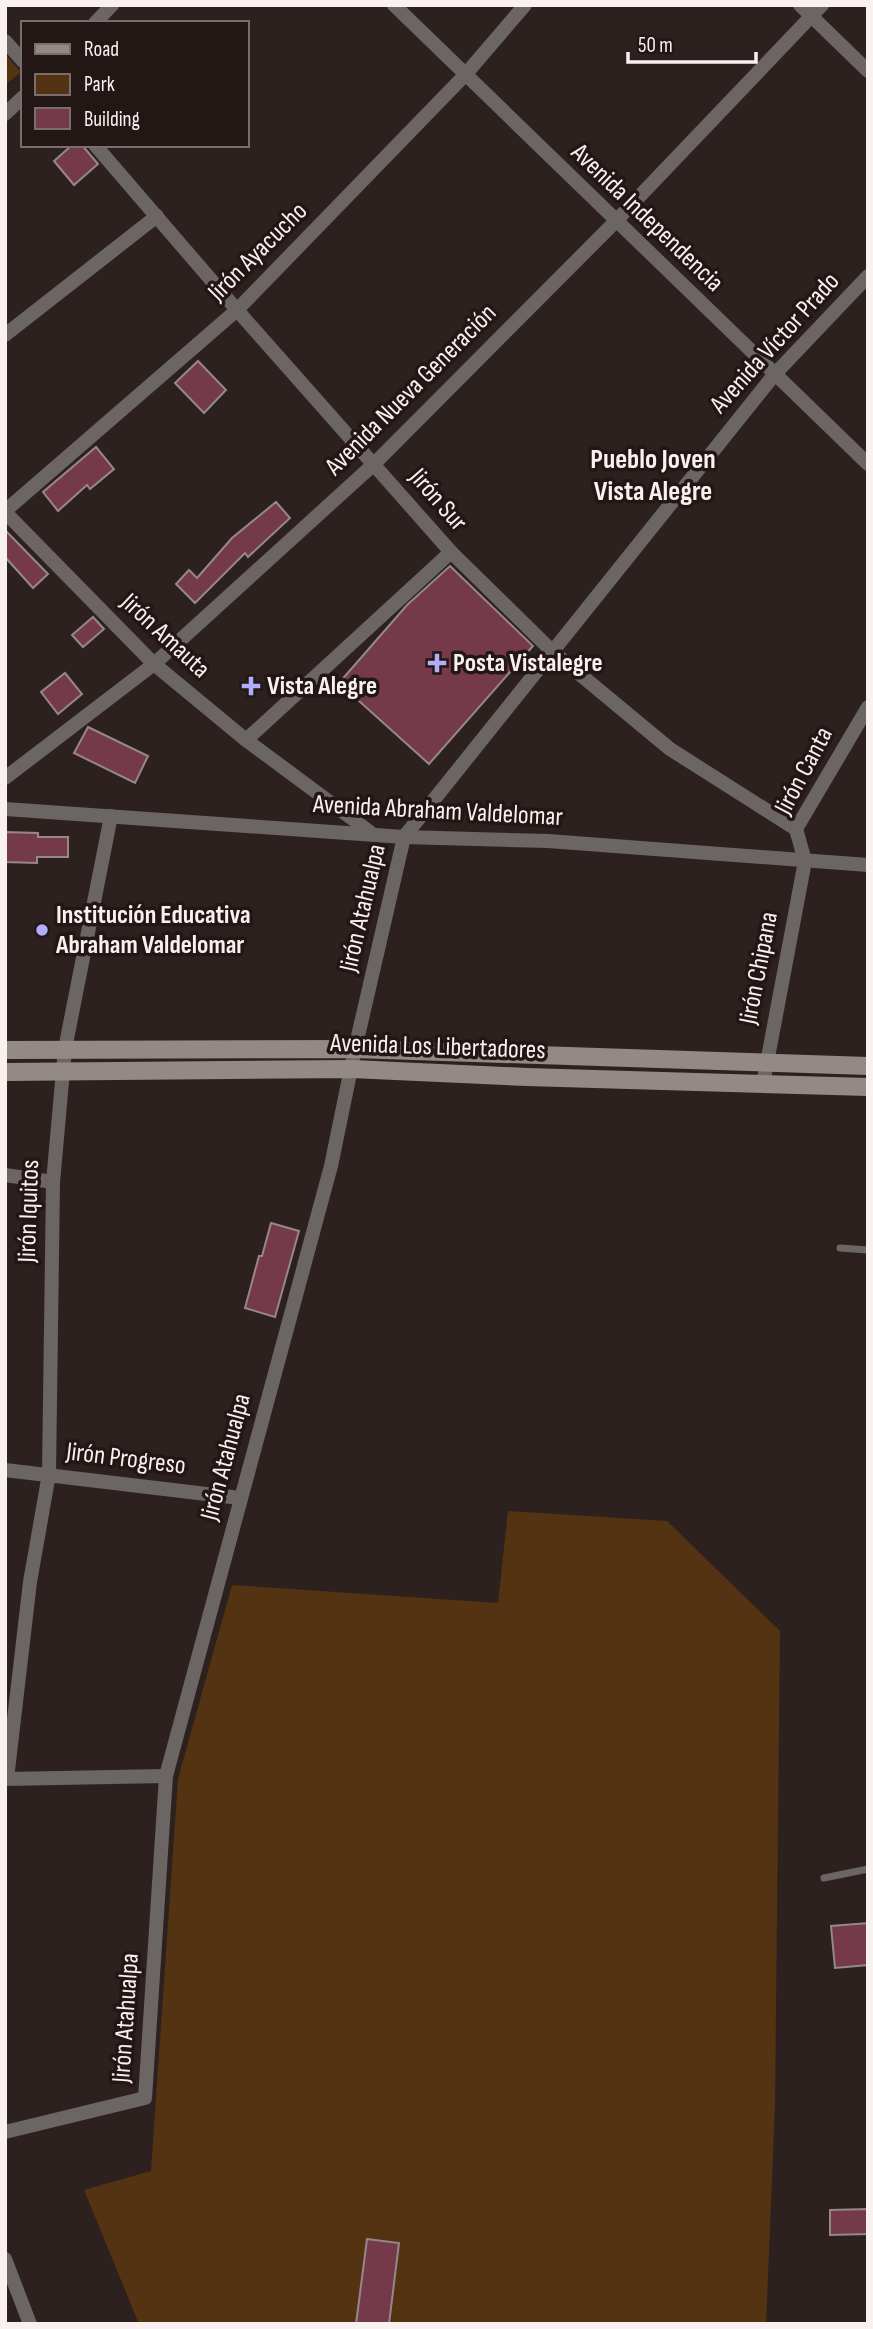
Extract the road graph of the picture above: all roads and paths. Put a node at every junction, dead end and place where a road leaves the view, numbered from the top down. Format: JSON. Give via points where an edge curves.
{"nodes":[{"id":1,"x":111,"y":5,"type":"edge"},
{"id":2,"x":394,"y":5,"type":"edge"},
{"id":3,"x":525,"y":5,"type":"edge"},
{"id":4,"x":800,"y":5,"type":"edge"},
{"id":5,"x":822,"y":5,"type":"edge"},
{"id":6,"x":811,"y":18,"type":"junction"},
{"id":7,"x":97,"y":21,"type":"edge"},
{"id":8,"x":5,"y":41,"type":"edge"},
{"id":9,"x":21,"y":59,"type":"edge"},
{"id":10,"x":868,"y":71,"type":"edge"},
{"id":11,"x":465,"y":75,"type":"junction"},
{"id":12,"x":21,"y":99,"type":"edge"},
{"id":13,"x":5,"y":114,"type":"edge"},
{"id":14,"x":97,"y":147,"type":"edge"},
{"id":15,"x":157,"y":216,"type":"junction"},
{"id":16,"x":615,"y":222,"type":"junction"},
{"id":17,"x":868,"y":276,"type":"edge"},
{"id":18,"x":237,"y":310,"type":"junction"},
{"id":19,"x":5,"y":335,"type":"edge"},
{"id":20,"x":774,"y":375,"type":"junction"},
{"id":21,"x":374,"y":464,"type":"junction"},
{"id":22,"x":868,"y":464,"type":"edge"},
{"id":23,"x":5,"y":511,"type":"edge"},
{"id":24,"x":451,"y":552,"type":"junction"},
{"id":25,"x":553,"y":652,"type":"junction"},
{"id":26,"x":154,"y":664,"type":"junction"},
{"id":27,"x":868,"y":708,"type":"edge"},
{"id":28,"x":246,"y":740,"type":"junction"},
{"id":29,"x":5,"y":778,"type":"edge"},
{"id":30,"x":5,"y":808,"type":"edge"},
{"id":31,"x":111,"y":816,"type":"junction"},
{"id":32,"x":796,"y":829,"type":"junction"},
{"id":33,"x":371,"y":833,"type":"junction"},
{"id":34,"x":404,"y":837,"type":"junction"},
{"id":35,"x":805,"y":861,"type":"junction"},
{"id":36,"x":868,"y":865,"type":"edge"},
{"id":37,"x":65,"y":1049,"type":"junction"},
{"id":38,"x":355,"y":1049,"type":"junction"},
{"id":39,"x":5,"y":1050,"type":"edge"},
{"id":40,"x":606,"y":1057,"type":"junction"},
{"id":41,"x":662,"y":1059,"type":"junction"},
{"id":42,"x":765,"y":1062,"type":"junction"},
{"id":43,"x":868,"y":1066,"type":"edge"},
{"id":44,"x":352,"y":1069,"type":"junction"},
{"id":45,"x":63,"y":1071,"type":"junction"},
{"id":46,"x":5,"y":1072,"type":"edge"},
{"id":47,"x":604,"y":1080,"type":"junction"},
{"id":48,"x":662,"y":1081,"type":"junction"},
{"id":49,"x":762,"y":1084,"type":"junction"},
{"id":50,"x":868,"y":1087,"type":"edge"},
{"id":51,"x":5,"y":1175,"type":"edge"},
{"id":52,"x":53,"y":1182,"type":"junction"},
{"id":53,"x":840,"y":1248,"type":"dead end"},
{"id":54,"x":868,"y":1250,"type":"edge"},
{"id":55,"x":5,"y":1470,"type":"edge"},
{"id":56,"x":49,"y":1474,"type":"junction"},
{"id":57,"x":240,"y":1498,"type":"junction"},
{"id":58,"x":166,"y":1776,"type":"junction"},
{"id":59,"x":6,"y":1779,"type":"edge"},
{"id":60,"x":868,"y":1869,"type":"edge"},
{"id":61,"x":824,"y":1878,"type":"dead end"},
{"id":62,"x":5,"y":2132,"type":"edge"},
{"id":63,"x":5,"y":2259,"type":"edge"},
{"id":64,"x":30,"y":2324,"type":"edge"}],
"edges":[{"from":1,"to":7,"type":"street"},
{"from":2,"to":11,"type":"street","name":"Avenida Independencia"},
{"from":3,"to":11,"type":"street","name":"Jirón Ayacucho"},
{"from":4,"to":6,"type":"street"},
{"from":5,"to":6,"type":"street","name":"Avenida Nueva Generación"},
{"from":6,"to":10,"type":"street"},
{"from":6,"to":16,"type":"street","name":"Avenida Nueva Generación"},
{"from":8,"to":9,"type":"street"},
{"from":11,"to":16,"type":"street","name":"Avenida Independencia"},
{"from":11,"to":18,"type":"street","name":"Jirón Ayacucho"},
{"from":12,"to":13,"type":"street"},
{"from":14,"to":15,"type":"street","name":"Jirón Sur"},
{"from":15,"to":18,"type":"street","name":"Jirón Sur"},
{"from":15,"to":19,"type":"street"},
{"from":16,"to":20,"type":"street","name":"Avenida Independencia"},
{"from":16,"to":21,"type":"street","name":"Avenida Nueva Generación"},
{"from":17,"to":20,"type":"street","name":"Avenida Víctor Prado"},
{"from":18,"to":21,"type":"street","name":"Jirón Sur"},
{"from":18,"to":23,"type":"street","name":"Jirón Ayacucho"},
{"from":20,"to":22,"type":"street","name":"Avenida Independencia"},
{"from":20,"to":25,"type":"street","name":"Avenida Víctor Prado"},
{"from":21,"to":24,"type":"street","name":"Jirón Sur"},
{"from":21,"to":26,"type":"street","name":"Avenida Nueva Generación"},
{"from":23,"to":26,"type":"street","name":"Jirón Amauta"},
{"from":24,"to":25,"type":"street","name":"Jirón Sur"},
{"from":24,"to":28,"type":"street"},
{"from":25,"to":32,"type":"street","name":"Jirón Sur","via":[[670,749]]},
{"from":25,"to":34,"type":"street","name":"Avenida Víctor Prado"},
{"from":26,"to":28,"type":"street","name":"Jirón Amauta"},
{"from":26,"to":29,"type":"street","name":"Avenida Nueva Generación"},
{"from":27,"to":32,"type":"street","name":"Jirón Canta"},
{"from":28,"to":33,"type":"street","name":"Jirón Amauta"},
{"from":30,"to":31,"type":"street","name":"Avenida Abraham Valdelomar"},
{"from":31,"to":33,"type":"street","name":"Avenida Abraham Valdelomar"},
{"from":31,"to":37,"type":"street","name":"Jirón Iquitos"},
{"from":32,"to":35,"type":"street","name":"Jirón Canta"},
{"from":33,"to":34,"type":"street","name":"Avenida Abraham Valdelomar"},
{"from":34,"to":35,"type":"street","name":"Avenida Abraham Valdelomar","via":[[548,841]]},
{"from":34,"to":38,"type":"street","name":"Jirón Atahualpa"},
{"from":35,"to":36,"type":"street","name":"Avenida Abraham Valdelomar"},
{"from":35,"to":42,"type":"street","name":"Jirón Chipana"},
{"from":37,"to":38,"type":"street","name":"Avenida Los Libertadores"},
{"from":37,"to":39,"type":"street","name":"Avenida Los Libertadores"},
{"from":37,"to":45,"type":"street","name":"Jirón Iquitos"},
{"from":38,"to":40,"type":"street","name":"Avenida Los Libertadores"},
{"from":38,"to":44,"type":"street","name":"Jirón Atahualpa"},
{"from":40,"to":41,"type":"street","name":"Avenida Los Libertadores"},
{"from":40,"to":47,"type":"street"},
{"from":41,"to":42,"type":"street","name":"Avenida Los Libertadores"},
{"from":41,"to":48,"type":"street"},
{"from":42,"to":43,"type":"street","name":"Avenida Los Libertadores"},
{"from":42,"to":49,"type":"street","name":"Jirón Chipana"},
{"from":44,"to":45,"type":"street","name":"Avenida Los Libertadores"},
{"from":44,"to":47,"type":"street","name":"Avenida Los Libertadores"},
{"from":44,"to":57,"type":"street","name":"Jirón Atahualpa","via":[[331,1166]]},
{"from":45,"to":46,"type":"street","name":"Avenida Los Libertadores"},
{"from":45,"to":52,"type":"street","name":"Jirón Iquitos"},
{"from":47,"to":48,"type":"street","name":"Avenida Los Libertadores"},
{"from":48,"to":49,"type":"street","name":"Avenida Los Libertadores"},
{"from":49,"to":50,"type":"street","name":"Avenida Los Libertadores"},
{"from":51,"to":52,"type":"street"},
{"from":52,"to":56,"type":"street","name":"Jirón Iquitos"},
{"from":53,"to":54,"type":"lane"},
{"from":55,"to":56,"type":"street","name":"Jirón Progreso"},
{"from":56,"to":57,"type":"street","name":"Jirón Progreso"},
{"from":56,"to":59,"type":"street","name":"Jirón Iquitos","via":[[30,1582]]},
{"from":57,"to":58,"type":"street","name":"Jirón Atahualpa"},
{"from":58,"to":59,"type":"street"},
{"from":58,"to":62,"type":"street","name":"Jirón Atahualpa","via":[[145,2098]]},
{"from":60,"to":61,"type":"lane"},
{"from":63,"to":64,"type":"street"}]}
